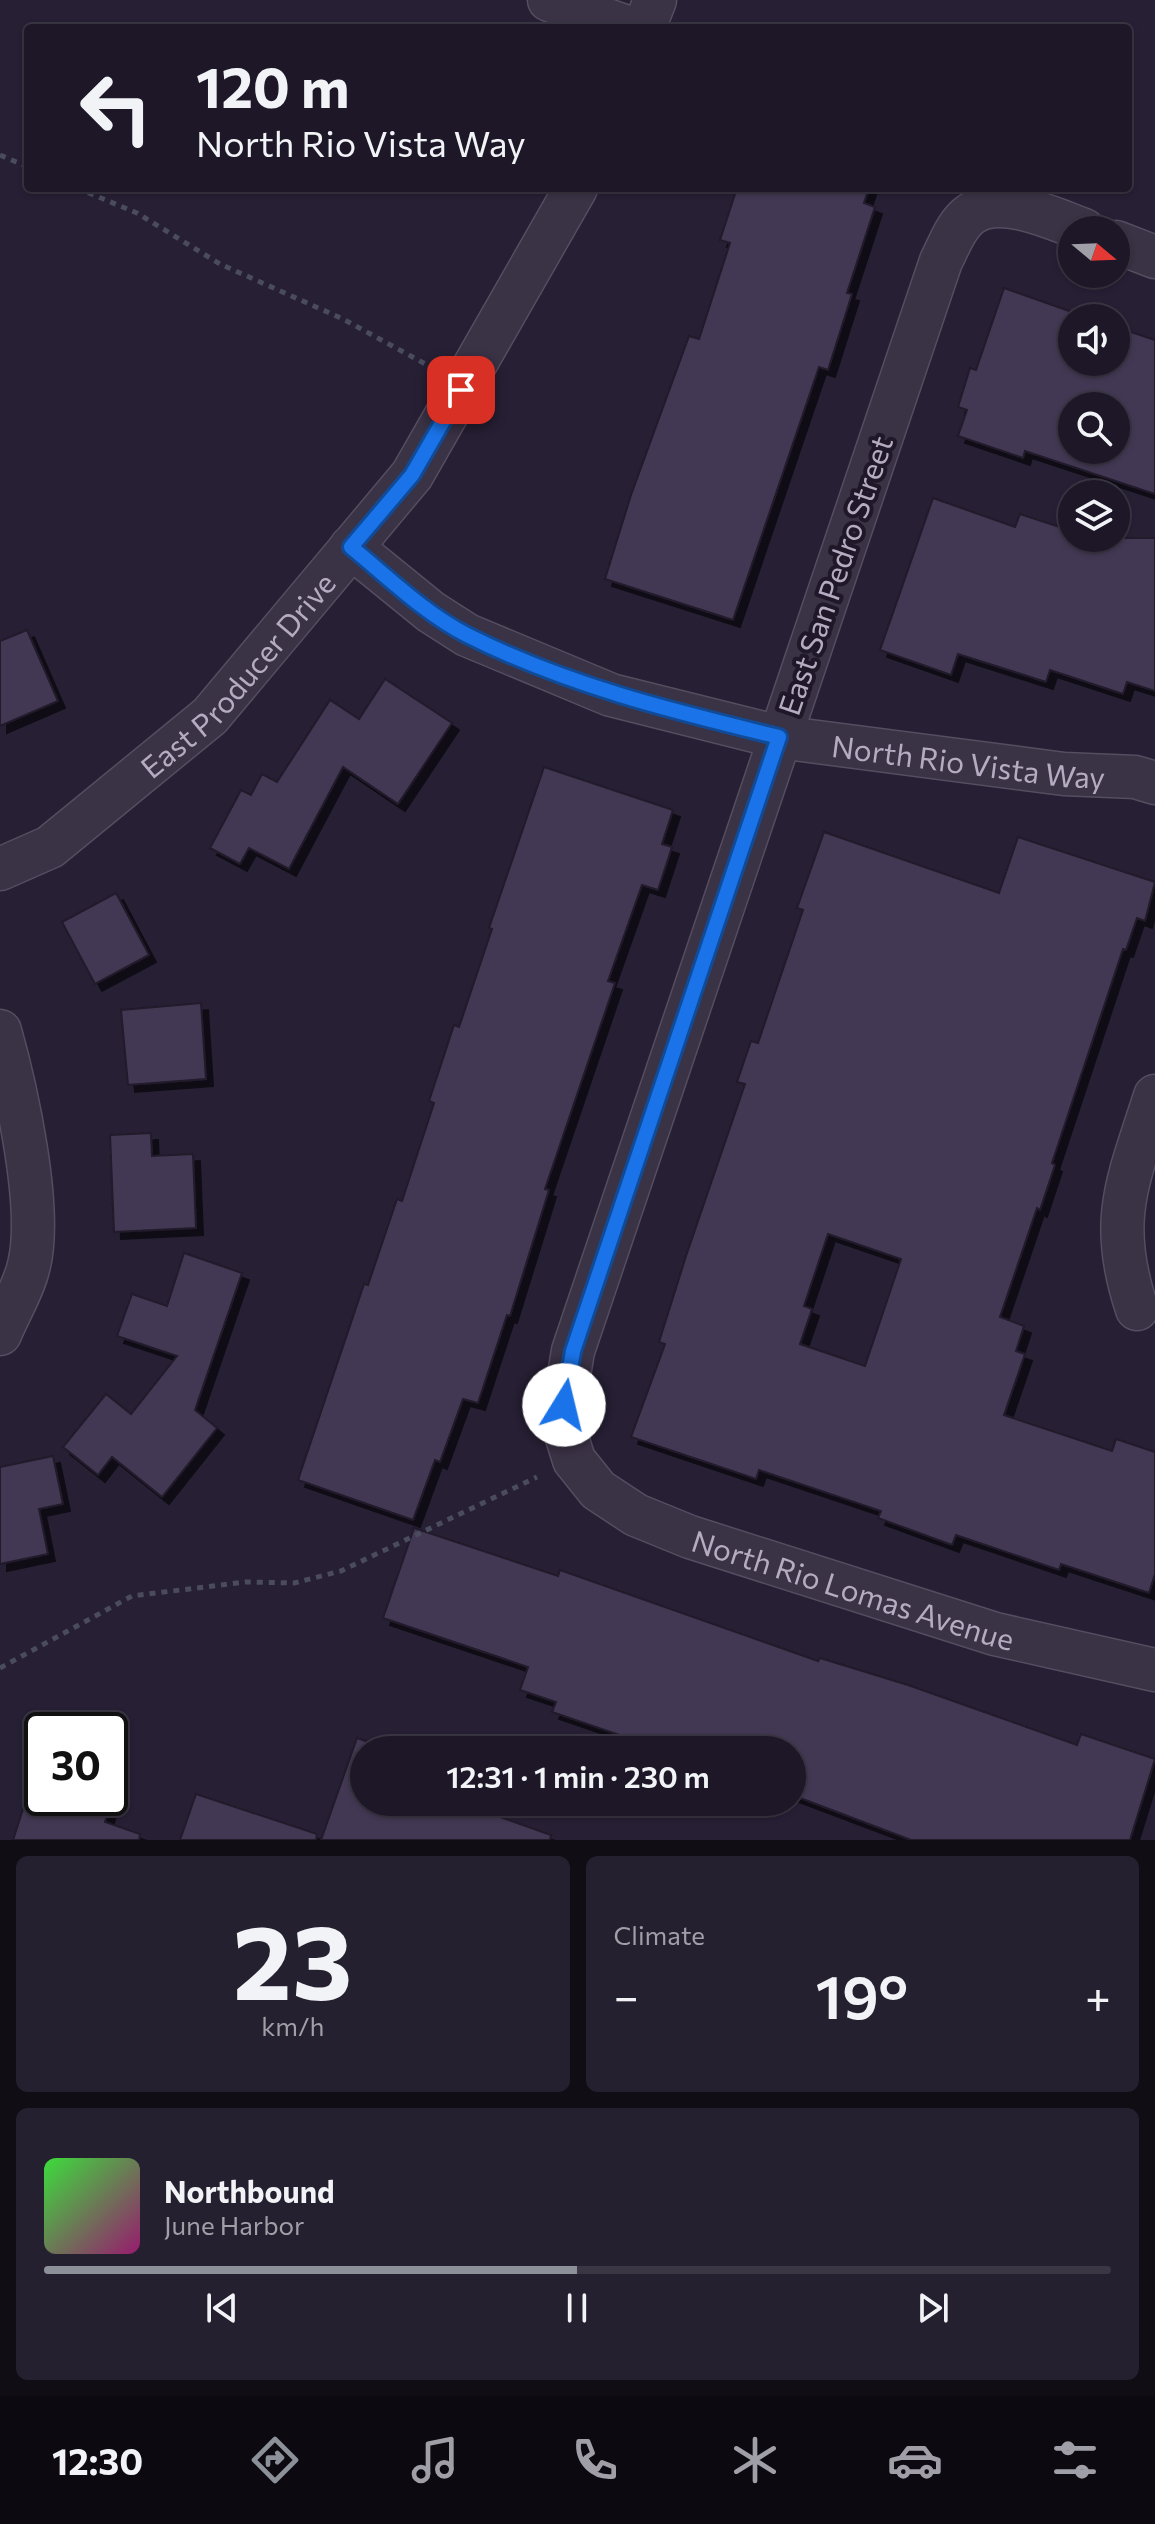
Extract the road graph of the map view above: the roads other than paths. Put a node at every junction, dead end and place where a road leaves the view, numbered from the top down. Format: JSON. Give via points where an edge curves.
{"nodes":[{"id":1,"x":549,"y":0,"type":"edge"},
{"id":2,"x":655,"y":0,"type":"edge"},
{"id":3,"x":618,"y":24,"type":"edge"},
{"id":4,"x":646,"y":24,"type":"edge"},
{"id":5,"x":574,"y":192,"type":"edge"},
{"id":6,"x":1058,"y":220,"type":"edge"},
{"id":7,"x":1130,"y":247,"type":"edge"},
{"id":8,"x":1155,"y":257,"type":"edge"},
{"id":9,"x":351,"y":547,"type":"junction"},
{"id":10,"x":779,"y":737,"type":"junction"},
{"id":11,"x":1155,"y":783,"type":"edge"},
{"id":12,"x":0,"y":869,"type":"edge"},
{"id":13,"x":0,"y":1031,"type":"edge"},
{"id":14,"x":1155,"y":1096,"type":"edge"},
{"id":15,"x":1137,"y":1309,"type":"dead end"},
{"id":16,"x":0,"y":1334,"type":"edge"},
{"id":17,"x":574,"y":1460,"type":"joint"},
{"id":18,"x":1155,"y":1670,"type":"edge"}],
"edges":[{"from":1,"to":3,"type":"street"},
{"from":2,"to":4,"type":"street"},
{"from":5,"to":9,"type":"street","name":"East Producer Drive","via":[[412,475]]},
{"from":6,"to":10,"type":"street","name":"East San Pedro Street","via":[[984,207],[969,215],[941,261]]},
{"from":7,"to":8,"type":"street"},
{"from":9,"to":10,"type":"street","name":"North Rio Vista Way","via":[[467,635],[611,695]]},
{"from":9,"to":12,"type":"street","name":"East Producer Drive","via":[[210,716],[50,847]]},
{"from":10,"to":11,"type":"street","name":"North Rio Vista Way"},
{"from":10,"to":17,"type":"street","name":"East San Pedro Street","via":[[573,1351],[564,1405]]},
{"from":13,"to":16,"type":"street","via":[[32,1201],[30,1264]]},
{"from":14,"to":15,"type":"street","via":[[1120,1224],[1122,1257]]},
{"from":17,"to":18,"type":"street","name":"North Rio Lomas Avenue","via":[[598,1490],[636,1515],[690,1537],[995,1634]]}]}
